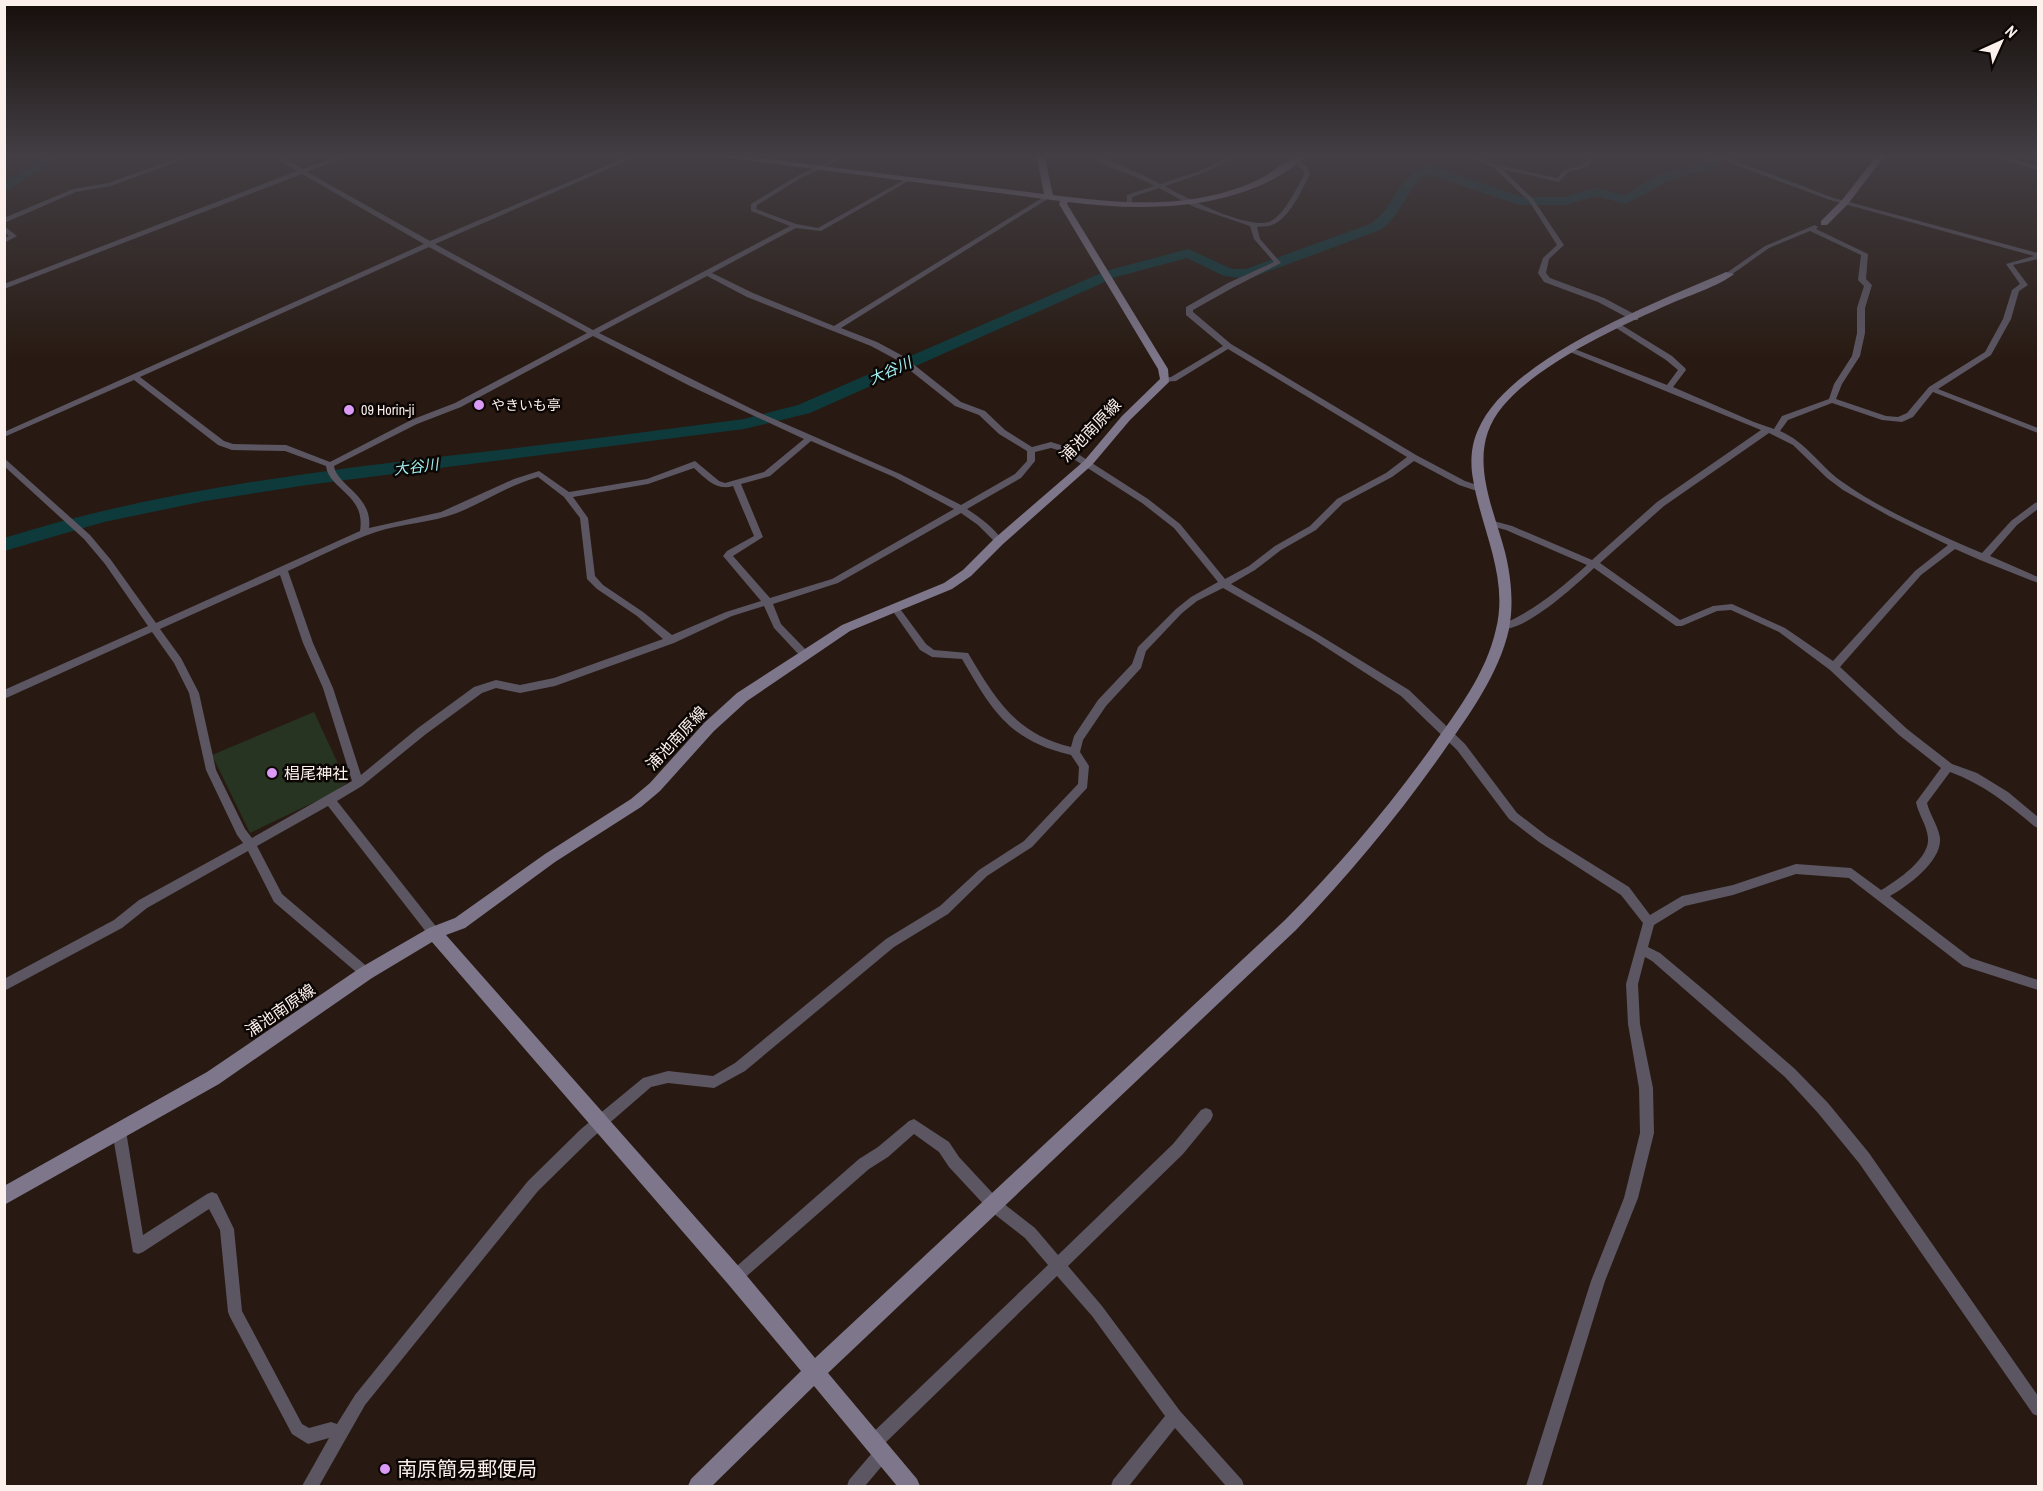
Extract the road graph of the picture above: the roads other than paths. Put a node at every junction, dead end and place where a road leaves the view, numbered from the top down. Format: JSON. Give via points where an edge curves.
{"nodes":[{"id":1,"x":167,"y":224,"type":"edge"},
{"id":2,"x":397,"y":224,"type":"edge"},
{"id":3,"x":477,"y":224,"type":"edge"},
{"id":4,"x":789,"y":224,"type":"edge"},
{"id":5,"x":830,"y":224,"type":"edge"},
{"id":6,"x":1004,"y":224,"type":"edge"},
{"id":7,"x":1075,"y":224,"type":"edge"},
{"id":8,"x":1249,"y":224,"type":"edge"},
{"id":9,"x":1270,"y":224,"type":"edge"},
{"id":10,"x":1547,"y":224,"type":"edge"},
{"id":11,"x":1823,"y":224,"type":"edge"},
{"id":12,"x":1922,"y":224,"type":"edge"},
{"id":13,"x":1253,"y":225,"type":"junction"},
{"id":14,"x":795,"y":226,"type":"junction"},
{"id":15,"x":4,"y":228,"type":"edge"},
{"id":16,"x":1811,"y":229,"type":"junction"},
{"id":17,"x":4,"y":241,"type":"edge"},
{"id":18,"x":432,"y":243,"type":"junction"},
{"id":19,"x":2038,"y":256,"type":"edge"},
{"id":20,"x":707,"y":273,"type":"junction"},
{"id":21,"x":1729,"y":274,"type":"joint"},
{"id":22,"x":4,"y":287,"type":"edge"},
{"id":23,"x":1635,"y":318,"type":"junction"},
{"id":24,"x":1617,"y":326,"type":"junction"},
{"id":25,"x":834,"y":329,"type":"junction"},
{"id":26,"x":596,"y":333,"type":"junction"},
{"id":27,"x":1228,"y":346,"type":"junction"},
{"id":28,"x":1569,"y":350,"type":"junction"},
{"id":29,"x":135,"y":377,"type":"junction"},
{"id":30,"x":1165,"y":380,"type":"junction"},
{"id":31,"x":1669,"y":387,"type":"junction"},
{"id":32,"x":1932,"y":388,"type":"junction"},
{"id":33,"x":1832,"y":400,"type":"junction"},
{"id":34,"x":2038,"y":431,"type":"edge"},
{"id":35,"x":1770,"y":432,"type":"junction"},
{"id":36,"x":4,"y":435,"type":"edge"},
{"id":37,"x":810,"y":438,"type":"junction"},
{"id":38,"x":1031,"y":450,"type":"junction"},
{"id":39,"x":1413,"y":457,"type":"junction"},
{"id":40,"x":4,"y":461,"type":"edge"},
{"id":41,"x":1088,"y":463,"type":"junction"},
{"id":42,"x":332,"y":472,"type":"junction"},
{"id":43,"x":736,"y":483,"type":"junction"},
{"id":44,"x":1480,"y":489,"type":"junction"},
{"id":45,"x":567,"y":495,"type":"junction"},
{"id":46,"x":2038,"y":505,"type":"edge"},
{"id":47,"x":963,"y":509,"type":"junction"},
{"id":48,"x":1490,"y":523,"type":"junction"},
{"id":49,"x":364,"y":533,"type":"junction"},
{"id":50,"x":999,"y":541,"type":"junction"},
{"id":51,"x":1954,"y":545,"type":"junction"},
{"id":52,"x":1983,"y":558,"type":"junction"},
{"id":53,"x":1592,"y":564,"type":"junction"},
{"id":54,"x":283,"y":571,"type":"junction"},
{"id":55,"x":2038,"y":580,"type":"edge"},
{"id":56,"x":1224,"y":584,"type":"junction"},
{"id":57,"x":767,"y":601,"type":"junction"},
{"id":58,"x":896,"y":608,"type":"junction"},
{"id":59,"x":1503,"y":627,"type":"junction"},
{"id":60,"x":156,"y":628,"type":"junction"},
{"id":61,"x":671,"y":640,"type":"junction"},
{"id":62,"x":805,"y":655,"type":"junction"},
{"id":63,"x":1834,"y":667,"type":"junction"},
{"id":64,"x":4,"y":695,"type":"edge"},
{"id":65,"x":1448,"y":733,"type":"junction"},
{"id":66,"x":1075,"y":752,"type":"junction"},
{"id":67,"x":1948,"y":767,"type":"junction"},
{"id":68,"x":358,"y":783,"type":"junction"},
{"id":69,"x":330,"y":800,"type":"junction"},
{"id":70,"x":2037,"y":819,"type":"edge"},
{"id":71,"x":250,"y":843,"type":"junction"},
{"id":72,"x":1880,"y":896,"type":"junction"},
{"id":73,"x":1649,"y":922,"type":"junction"},
{"id":74,"x":435,"y":933,"type":"junction"},
{"id":75,"x":1643,"y":950,"type":"junction"},
{"id":76,"x":366,"y":973,"type":"junction"},
{"id":77,"x":2038,"y":985,"type":"edge"},
{"id":78,"x":4,"y":986,"type":"edge"},
{"id":79,"x":1206,"y":1115,"type":"dead end"},
{"id":80,"x":600,"y":1124,"type":"junction"},
{"id":81,"x":119,"y":1131,"type":"junction"},
{"id":82,"x":4,"y":1196,"type":"edge"},
{"id":83,"x":994,"y":1205,"type":"junction"},
{"id":84,"x":1058,"y":1263,"type":"junction"},
{"id":85,"x":735,"y":1278,"type":"junction"},
{"id":86,"x":814,"y":1374,"type":"junction"},
{"id":87,"x":2038,"y":1409,"type":"edge"},
{"id":88,"x":1175,"y":1416,"type":"junction"},
{"id":89,"x":340,"y":1433,"type":"junction"},
{"id":90,"x":877,"y":1449,"type":"junction"},
{"id":91,"x":310,"y":1486,"type":"edge"},
{"id":92,"x":698,"y":1486,"type":"edge"},
{"id":93,"x":855,"y":1486,"type":"edge"},
{"id":94,"x":910,"y":1486,"type":"edge"},
{"id":95,"x":1119,"y":1486,"type":"edge"},
{"id":96,"x":1236,"y":1486,"type":"edge"},
{"id":97,"x":1534,"y":1486,"type":"edge"}],
"edges":[{"from":1,"to":22,"type":"street"},
{"from":2,"to":18,"type":"street"},
{"from":3,"to":18,"type":"street"},
{"from":4,"to":14,"type":"street"},
{"from":5,"to":14,"type":"street","via":[[819,230]]},
{"from":6,"to":25,"type":"street"},
{"from":7,"to":30,"type":"main road","via":[[1158,359]]},
{"from":8,"to":13,"type":"street"},
{"from":9,"to":13,"type":"street"},
{"from":10,"to":23,"type":"street","via":[[1561,245],[1546,258],[1544,276],[1552,283],[1601,300]]},
{"from":11,"to":16,"type":"street"},
{"from":12,"to":19,"type":"street"},
{"from":13,"to":27,"type":"street","via":[[1257,239],[1278,263],[1189,309]]},
{"from":14,"to":20,"type":"street"},
{"from":15,"to":17,"type":"street","via":[[14,235]]},
{"from":16,"to":21,"type":"street","via":[[1767,247]]},
{"from":16,"to":33,"type":"street","via":[[1865,254],[1862,280],[1868,285],[1861,308],[1862,333],[1856,356]]},
{"from":18,"to":26,"type":"street"},
{"from":18,"to":29,"type":"street"},
{"from":19,"to":32,"type":"street","via":[[2009,264],[2024,285],[2016,290],[2007,319],[1988,353]]},
{"from":20,"to":25,"type":"street"},
{"from":20,"to":26,"type":"street"},
{"from":21,"to":23,"type":"main road"},
{"from":23,"to":24,"type":"main road"},
{"from":24,"to":28,"type":"main road"},
{"from":24,"to":31,"type":"street","via":[[1682,370]]},
{"from":25,"to":38,"type":"street","via":[[874,344],[910,366],[958,404],[982,413],[1002,432]]},
{"from":26,"to":37,"type":"street"},
{"from":26,"to":42,"type":"street","via":[[458,405],[414,422]]},
{"from":27,"to":30,"type":"street"},
{"from":27,"to":39,"type":"street"},
{"from":28,"to":31,"type":"street"},
{"from":28,"to":44,"type":"main road","via":[[1543,366],[1492,412],[1478,447]]},
{"from":29,"to":36,"type":"street"},
{"from":29,"to":42,"type":"street","via":[[221,444],[286,448]]},
{"from":30,"to":41,"type":"main road","name":"浦池南原線"},
{"from":31,"to":35,"type":"street"},
{"from":32,"to":33,"type":"street","via":[[1910,416],[1899,420]]},
{"from":32,"to":34,"type":"street"},
{"from":33,"to":35,"type":"street","via":[[1785,418]]},
{"from":35,"to":51,"type":"street","via":[[1801,446],[1829,477],[1846,489]]},
{"from":35,"to":53,"type":"street","via":[[1726,456],[1647,515]]},
{"from":37,"to":43,"type":"street","via":[[767,474]]},
{"from":37,"to":47,"type":"street","via":[[870,462]]},
{"from":38,"to":41,"type":"street","via":[[1051,445],[1065,448]]},
{"from":38,"to":47,"type":"street","via":[[1031,462],[1018,476]]},
{"from":39,"to":44,"type":"street"},
{"from":39,"to":56,"type":"street","via":[[1389,475],[1340,501],[1312,528]]},
{"from":40,"to":60,"type":"street","via":[[73,522]]},
{"from":41,"to":50,"type":"main road","name":"浦池南原線"},
{"from":41,"to":56,"type":"street","via":[[1177,526]]},
{"from":42,"to":49,"type":"street","via":[[365,511]]},
{"from":43,"to":45,"type":"street","via":[[716,483],[695,464],[637,486]]},
{"from":43,"to":57,"type":"street","via":[[759,537],[728,556]]},
{"from":44,"to":48,"type":"main road"},
{"from":45,"to":49,"type":"street","via":[[539,474],[519,479],[452,512],[382,525]]},
{"from":45,"to":61,"type":"street","via":[[584,518],[591,577]]},
{"from":46,"to":52,"type":"street","via":[[2014,523]]},
{"from":47,"to":50,"type":"street"},
{"from":47,"to":57,"type":"street","via":[[835,581]]},
{"from":48,"to":53,"type":"street"},
{"from":48,"to":59,"type":"main road","via":[[1504,580]]},
{"from":49,"to":54,"type":"street"},
{"from":50,"to":58,"type":"main road","name":"浦池南原線","via":[[948,586]]},
{"from":51,"to":52,"type":"street"},
{"from":51,"to":63,"type":"street","via":[[1918,573]]},
{"from":52,"to":55,"type":"street"},
{"from":53,"to":59,"type":"street","via":[[1538,610],[1515,625]]},
{"from":53,"to":63,"type":"street","via":[[1679,624],[1716,608],[1732,607],[1782,630]]},
{"from":54,"to":60,"type":"street"},
{"from":54,"to":68,"type":"street","via":[[328,688]]},
{"from":56,"to":65,"type":"street","via":[[1405,693]]},
{"from":56,"to":66,"type":"street","via":[[1194,599],[1152,636],[1141,650],[1137,665],[1102,703],[1078,739]]},
{"from":57,"to":61,"type":"street"},
{"from":57,"to":62,"type":"street","via":[[777,626]]},
{"from":58,"to":62,"type":"main road","name":"浦池南原線","via":[[846,628]]},
{"from":58,"to":66,"type":"street","via":[[923,647],[932,653],[965,656],[1010,723],[1028,736]]},
{"from":59,"to":65,"type":"main road","via":[[1494,654]]},
{"from":60,"to":64,"type":"street"},
{"from":60,"to":71,"type":"street","via":[[194,693],[211,770]]},
{"from":61,"to":68,"type":"street","via":[[555,682],[520,689],[496,684],[478,690]]},
{"from":62,"to":74,"type":"main road","name":"浦池南原線","via":[[742,697],[636,803],[460,922]]},
{"from":63,"to":67,"type":"street","via":[[1867,701]]},
{"from":65,"to":73,"type":"street","via":[[1514,816],[1625,891]]},
{"from":65,"to":83,"type":"main road","via":[[1379,827],[1287,927]]},
{"from":66,"to":80,"type":"street","via":[[1084,766],[1083,785],[1028,844],[983,873],[944,910],[890,943],[741,1067],[714,1082],[668,1077],[648,1082]]},
{"from":67,"to":70,"type":"street","via":[[1973,776]]},
{"from":67,"to":72,"type":"street","via":[[1921,802],[1934,844],[1923,862],[1896,889]]},
{"from":68,"to":69,"type":"street"},
{"from":69,"to":71,"type":"street"},
{"from":69,"to":74,"type":"street"},
{"from":71,"to":76,"type":"street","via":[[278,898]]},
{"from":71,"to":78,"type":"street","via":[[143,904],[118,924]]},
{"from":72,"to":73,"type":"street","via":[[1851,873],[1796,869],[1682,901]]},
{"from":72,"to":77,"type":"street","via":[[1967,962]]},
{"from":73,"to":75,"type":"street"},
{"from":74,"to":76,"type":"main road","name":"浦池南原線"},
{"from":74,"to":80,"type":"main road"},
{"from":75,"to":87,"type":"street","via":[[1706,999],[1790,1073],[1823,1108],[1864,1158]]},
{"from":75,"to":97,"type":"street","via":[[1632,984],[1634,1024],[1646,1088],[1647,1133],[1631,1198],[1598,1281]]},
{"from":76,"to":81,"type":"main road","name":"浦池南原線","via":[[213,1078]]},
{"from":79,"to":84,"type":"street","via":[[1178,1149]]},
{"from":80,"to":85,"type":"main road"},
{"from":80,"to":89,"type":"street","via":[[533,1186],[505,1219],[360,1400]]},
{"from":81,"to":82,"type":"main road","name":"浦池南原線"},
{"from":81,"to":89,"type":"street","via":[[138,1247],[212,1200],[227,1229],[235,1312],[297,1429],[308,1436],[331,1430]]},
{"from":83,"to":84,"type":"street","via":[[1030,1233]]},
{"from":83,"to":85,"type":"street","via":[[944,1147],[914,1126],[864,1164]]},
{"from":83,"to":86,"type":"main road"},
{"from":84,"to":88,"type":"street"},
{"from":84,"to":90,"type":"street"},
{"from":85,"to":86,"type":"main road"},
{"from":86,"to":90,"type":"main road"},
{"from":86,"to":92,"type":"main road"},
{"from":88,"to":95,"type":"street"},
{"from":88,"to":96,"type":"street"},
{"from":89,"to":91,"type":"street"},
{"from":90,"to":93,"type":"street"},
{"from":90,"to":94,"type":"main road"}]}
